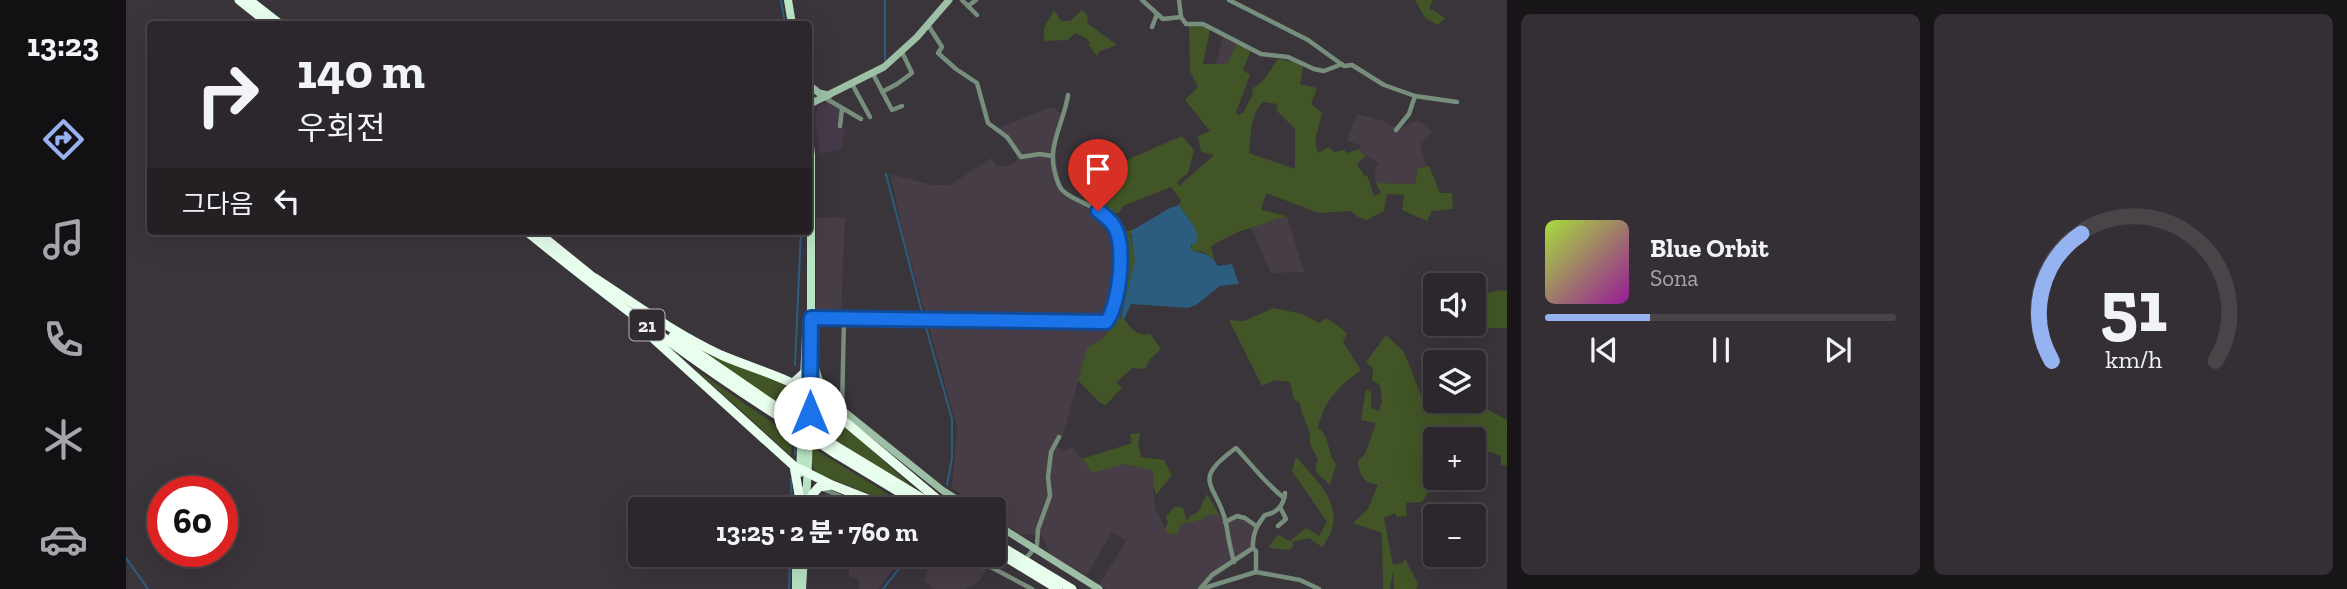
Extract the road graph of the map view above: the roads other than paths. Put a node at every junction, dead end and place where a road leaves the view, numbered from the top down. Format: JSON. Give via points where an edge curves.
{"nodes":[{"id":1,"x":239,"y":0,"type":"edge"},
{"id":2,"x":249,"y":0,"type":"edge"},
{"id":3,"x":791,"y":0,"type":"edge"},
{"id":4,"x":949,"y":0,"type":"edge"},
{"id":5,"x":962,"y":0,"type":"edge"},
{"id":6,"x":976,"y":0,"type":"edge"},
{"id":7,"x":1142,"y":0,"type":"edge"},
{"id":8,"x":1179,"y":0,"type":"edge"},
{"id":9,"x":1229,"y":0,"type":"edge"},
{"id":10,"x":968,"y":6,"type":"junction"},
{"id":11,"x":1157,"y":14,"type":"junction"},
{"id":12,"x":977,"y":15,"type":"dead end"},
{"id":13,"x":1181,"y":17,"type":"junction"},
{"id":14,"x":266,"y":21,"type":"edge"},
{"id":15,"x":276,"y":21,"type":"edge"},
{"id":16,"x":794,"y":21,"type":"edge"},
{"id":17,"x":928,"y":25,"type":"junction"},
{"id":18,"x":1152,"y":27,"type":"dead end"},
{"id":19,"x":902,"y":51,"type":"junction"},
{"id":20,"x":1342,"y":64,"type":"junction"},
{"id":21,"x":873,"y":74,"type":"junction"},
{"id":22,"x":852,"y":85,"type":"junction"},
{"id":23,"x":812,"y":88,"type":"edge"},
{"id":24,"x":882,"y":92,"type":"junction"},
{"id":25,"x":1068,"y":95,"type":"dead end"},
{"id":26,"x":1415,"y":96,"type":"junction"},
{"id":27,"x":827,"y":97,"type":"junction"},
{"id":28,"x":1457,"y":102,"type":"dead end"},
{"id":29,"x":812,"y":103,"type":"edge"},
{"id":30,"x":902,"y":106,"type":"dead end"},
{"id":31,"x":842,"y":109,"type":"junction"},
{"id":32,"x":870,"y":117,"type":"dead end"},
{"id":33,"x":861,"y":119,"type":"dead end"},
{"id":34,"x":840,"y":126,"type":"dead end"},
{"id":35,"x":1396,"y":130,"type":"dead end"},
{"id":36,"x":1052,"y":156,"type":"junction"},
{"id":37,"x":531,"y":235,"type":"edge"},
{"id":38,"x":541,"y":235,"type":"edge"},
{"id":39,"x":807,"y":235,"type":"edge"},
{"id":40,"x":810,"y":235,"type":"edge"},
{"id":41,"x":594,"y":282,"type":"junction"},
{"id":42,"x":809,"y":318,"type":"junction"},
{"id":43,"x":844,"y":319,"type":"junction"},
{"id":44,"x":811,"y":354,"type":"junction"},
{"id":45,"x":807,"y":375,"type":"junction"},
{"id":46,"x":793,"y":383,"type":"junction"},
{"id":47,"x":808,"y":391,"type":"junction"},
{"id":48,"x":832,"y":408,"type":"junction"},
{"id":49,"x":842,"y":410,"type":"junction"},
{"id":50,"x":1059,"y":438,"type":"dead end"},
{"id":51,"x":836,"y":450,"type":"junction"},
{"id":52,"x":800,"y":469,"type":"junction"},
{"id":53,"x":832,"y":485,"type":"junction"},
{"id":54,"x":819,"y":487,"type":"junction"},
{"id":55,"x":799,"y":494,"type":"joint"},
{"id":56,"x":800,"y":497,"type":"edge"},
{"id":57,"x":802,"y":497,"type":"edge"},
{"id":58,"x":811,"y":497,"type":"edge"},
{"id":59,"x":842,"y":497,"type":"edge"},
{"id":60,"x":862,"y":497,"type":"edge"},
{"id":61,"x":908,"y":497,"type":"edge"},
{"id":62,"x":919,"y":497,"type":"edge"},
{"id":63,"x":935,"y":497,"type":"edge"},
{"id":64,"x":953,"y":497,"type":"edge"},
{"id":65,"x":1280,"y":507,"type":"junction"},
{"id":66,"x":1226,"y":522,"type":"junction"},
{"id":67,"x":1256,"y":526,"type":"junction"},
{"id":68,"x":1278,"y":526,"type":"dead end"},
{"id":69,"x":1006,"y":531,"type":"edge"},
{"id":70,"x":1006,"y":547,"type":"edge"},
{"id":71,"x":1033,"y":548,"type":"junction"},
{"id":72,"x":1253,"y":548,"type":"junction"},
{"id":73,"x":1024,"y":557,"type":"junction"},
{"id":74,"x":1006,"y":559,"type":"edge"},
{"id":75,"x":1234,"y":562,"type":"junction"},
{"id":76,"x":796,"y":567,"type":"edge"},
{"id":77,"x":803,"y":567,"type":"edge"},
{"id":78,"x":994,"y":567,"type":"edge"},
{"id":79,"x":1256,"y":572,"type":"junction"},
{"id":80,"x":796,"y":589,"type":"edge"},
{"id":81,"x":802,"y":589,"type":"edge"},
{"id":82,"x":1032,"y":589,"type":"edge"},
{"id":83,"x":1058,"y":589,"type":"edge"},
{"id":84,"x":1072,"y":589,"type":"edge"},
{"id":85,"x":1099,"y":589,"type":"edge"},
{"id":86,"x":1200,"y":589,"type":"edge"},
{"id":87,"x":1320,"y":589,"type":"edge"}],
"edges":[{"from":1,"to":14,"type":"highway"},
{"from":2,"to":15,"type":"highway"},
{"from":3,"to":16,"type":"main road"},
{"from":4,"to":17,"type":"street"},
{"from":5,"to":10,"type":"street"},
{"from":6,"to":10,"type":"street"},
{"from":7,"to":11,"type":"street"},
{"from":8,"to":13,"type":"street"},
{"from":9,"to":20,"type":"street","via":[[1308,40]]},
{"from":10,"to":12,"type":"street"},
{"from":11,"to":13,"type":"street","via":[[1163,19]]},
{"from":11,"to":18,"type":"street"},
{"from":13,"to":20,"type":"street","via":[[1186,24],[1203,24],[1261,54],[1288,57],[1324,71]]},
{"from":17,"to":19,"type":"street"},
{"from":17,"to":36,"type":"street","via":[[942,47],[938,53],[977,83],[988,123],[1007,137],[1021,157]]},
{"from":19,"to":21,"type":"street"},
{"from":19,"to":24,"type":"street","via":[[912,73]]},
{"from":20,"to":26,"type":"street"},
{"from":21,"to":22,"type":"street"},
{"from":21,"to":24,"type":"street"},
{"from":22,"to":27,"type":"street"},
{"from":22,"to":32,"type":"street"},
{"from":23,"to":27,"type":"street"},
{"from":24,"to":30,"type":"street","via":[[892,110]]},
{"from":25,"to":36,"type":"street"},
{"from":26,"to":28,"type":"street"},
{"from":26,"to":35,"type":"street","via":[[1409,114]]},
{"from":27,"to":29,"type":"street"},
{"from":27,"to":31,"type":"street"},
{"from":31,"to":33,"type":"street"},
{"from":31,"to":34,"type":"street"},
{"from":36,"to":43,"type":"street","via":[[1060,189],[1098,211],[1116,229],[1118,292],[1106,324]]},
{"from":37,"to":41,"type":"highway","number":"21"},
{"from":38,"to":41,"type":"highway","number":"21"},
{"from":39,"to":42,"type":"main road"},
{"from":40,"to":42,"type":"main road"},
{"from":41,"to":46,"type":"highway","number":"21","via":[[687,338]]},
{"from":41,"to":51,"type":"highway","number":"21","bridge":true},
{"from":41,"to":52,"type":"highway","number":"21"},
{"from":42,"to":43,"type":"street"},
{"from":42,"to":44,"type":"main road"},
{"from":42,"to":45,"type":"main road"},
{"from":43,"to":49,"type":"street"},
{"from":44,"to":45,"type":"main road"},
{"from":44,"to":49,"type":"street","via":[[824,392]]},
{"from":45,"to":46,"type":"highway"},
{"from":45,"to":47,"type":"main road"},
{"from":45,"to":48,"type":"highway"},
{"from":46,"to":47,"type":"highway","number":"21"},
{"from":47,"to":48,"type":"highway","number":"21"},
{"from":47,"to":52,"type":"main road"},
{"from":48,"to":63,"type":"highway","number":"21"},
{"from":49,"to":64,"type":"street"},
{"from":50,"to":71,"type":"street","via":[[1051,452],[1050,496]]},
{"from":51,"to":61,"type":"highway","number":"21"},
{"from":51,"to":62,"type":"highway","number":"21"},
{"from":52,"to":53,"type":"highway"},
{"from":52,"to":55,"type":"highway"},
{"from":52,"to":57,"type":"main road"},
{"from":53,"to":54,"type":"highway"},
{"from":53,"to":60,"type":"highway"},
{"from":54,"to":58,"type":"highway"},
{"from":54,"to":59,"type":"street"},
{"from":55,"to":56,"type":"main road"},
{"from":65,"to":66,"type":"street","via":[[1284,496],[1270,488],[1236,448],[1209,473],[1209,485]]},
{"from":65,"to":67,"type":"street"},
{"from":65,"to":68,"type":"street","via":[[1286,519]]},
{"from":66,"to":67,"type":"street","via":[[1237,516]]},
{"from":66,"to":75,"type":"street"},
{"from":67,"to":72,"type":"street"},
{"from":69,"to":71,"type":"street"},
{"from":70,"to":73,"type":"highway"},
{"from":71,"to":73,"type":"street"},
{"from":71,"to":85,"type":"street"},
{"from":72,"to":75,"type":"street"},
{"from":72,"to":79,"type":"street"},
{"from":73,"to":84,"type":"highway"},
{"from":74,"to":83,"type":"highway"},
{"from":75,"to":86,"type":"street","via":[[1212,575]]},
{"from":76,"to":80,"type":"main road"},
{"from":77,"to":81,"type":"main road"},
{"from":78,"to":82,"type":"street"},
{"from":79,"to":86,"type":"street"},
{"from":79,"to":87,"type":"street","via":[[1300,580]]}]}
